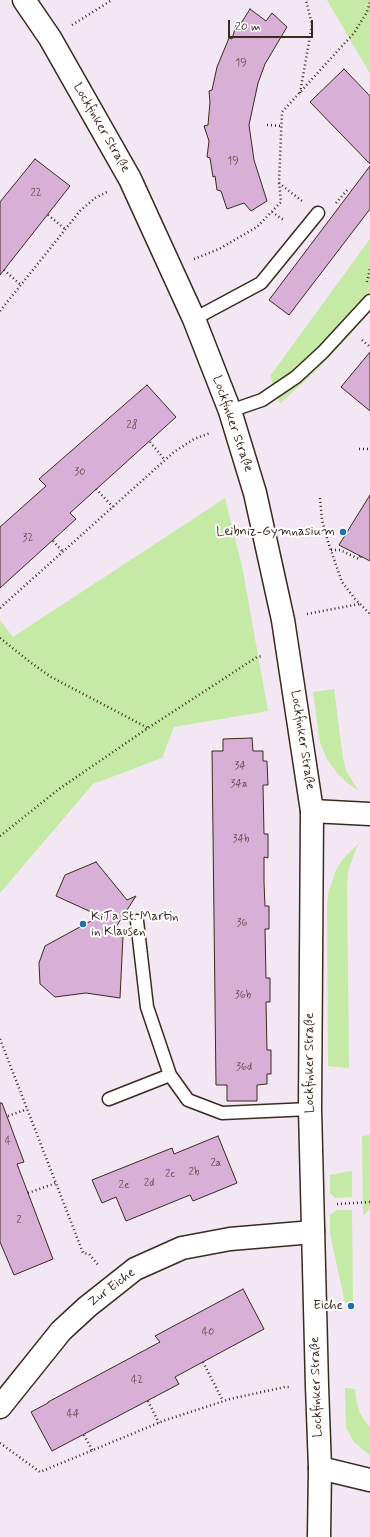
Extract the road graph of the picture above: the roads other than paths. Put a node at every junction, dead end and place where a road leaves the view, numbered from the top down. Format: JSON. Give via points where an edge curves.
{"nodes":[{"id":1,"x":24,"y":0,"type":"edge"},
{"id":2,"x":318,"y":213,"type":"dead end"},
{"id":3,"x":370,"y":301,"type":"edge"},
{"id":4,"x":194,"y":319,"type":"junction"},
{"id":5,"x":230,"y":411,"type":"junction"},
{"id":6,"x":312,"y":811,"type":"junction"},
{"id":7,"x":370,"y":814,"type":"edge"},
{"id":8,"x":137,"y":921,"type":"dead end"},
{"id":9,"x":170,"y":1075,"type":"junction"},
{"id":10,"x":109,"y":1099,"type":"dead end"},
{"id":11,"x":310,"y":1109,"type":"junction"},
{"id":12,"x":313,"y":1232,"type":"junction"},
{"id":13,"x":0,"y":1407,"type":"edge"},
{"id":14,"x":320,"y":1468,"type":"junction"},
{"id":15,"x":370,"y":1480,"type":"edge"},
{"id":16,"x":319,"y":1537,"type":"edge"}],
"edges":[{"from":1,"to":4,"type":"street","name":"Lockfinker Straße","via":[[50,38],[130,178]]},
{"from":2,"to":4,"type":"lane","via":[[261,283]]},
{"from":3,"to":5,"type":"lane","via":[[296,377],[262,400]]},
{"from":4,"to":5,"type":"street","name":"Lockfinker Straße"},
{"from":5,"to":6,"type":"street","name":"Lockfinker Straße","via":[[255,493],[283,620]]},
{"from":6,"to":7,"type":"street"},
{"from":6,"to":11,"type":"street","name":"Lockfinker Straße"},
{"from":8,"to":9,"type":"lane","via":[[147,1007]]},
{"from":9,"to":10,"type":"lane"},
{"from":9,"to":11,"type":"lane","via":[[188,1100],[222,1113]]},
{"from":11,"to":12,"type":"street","name":"Lockfinker Straße"},
{"from":12,"to":13,"type":"street","name":"Zur Eiche","via":[[230,1240],[182,1248],[135,1269],[61,1331]]},
{"from":12,"to":14,"type":"street","name":"Lockfinker Straße"},
{"from":14,"to":15,"type":"street"},
{"from":14,"to":16,"type":"street","name":"Lockfinker Straße"}]}
